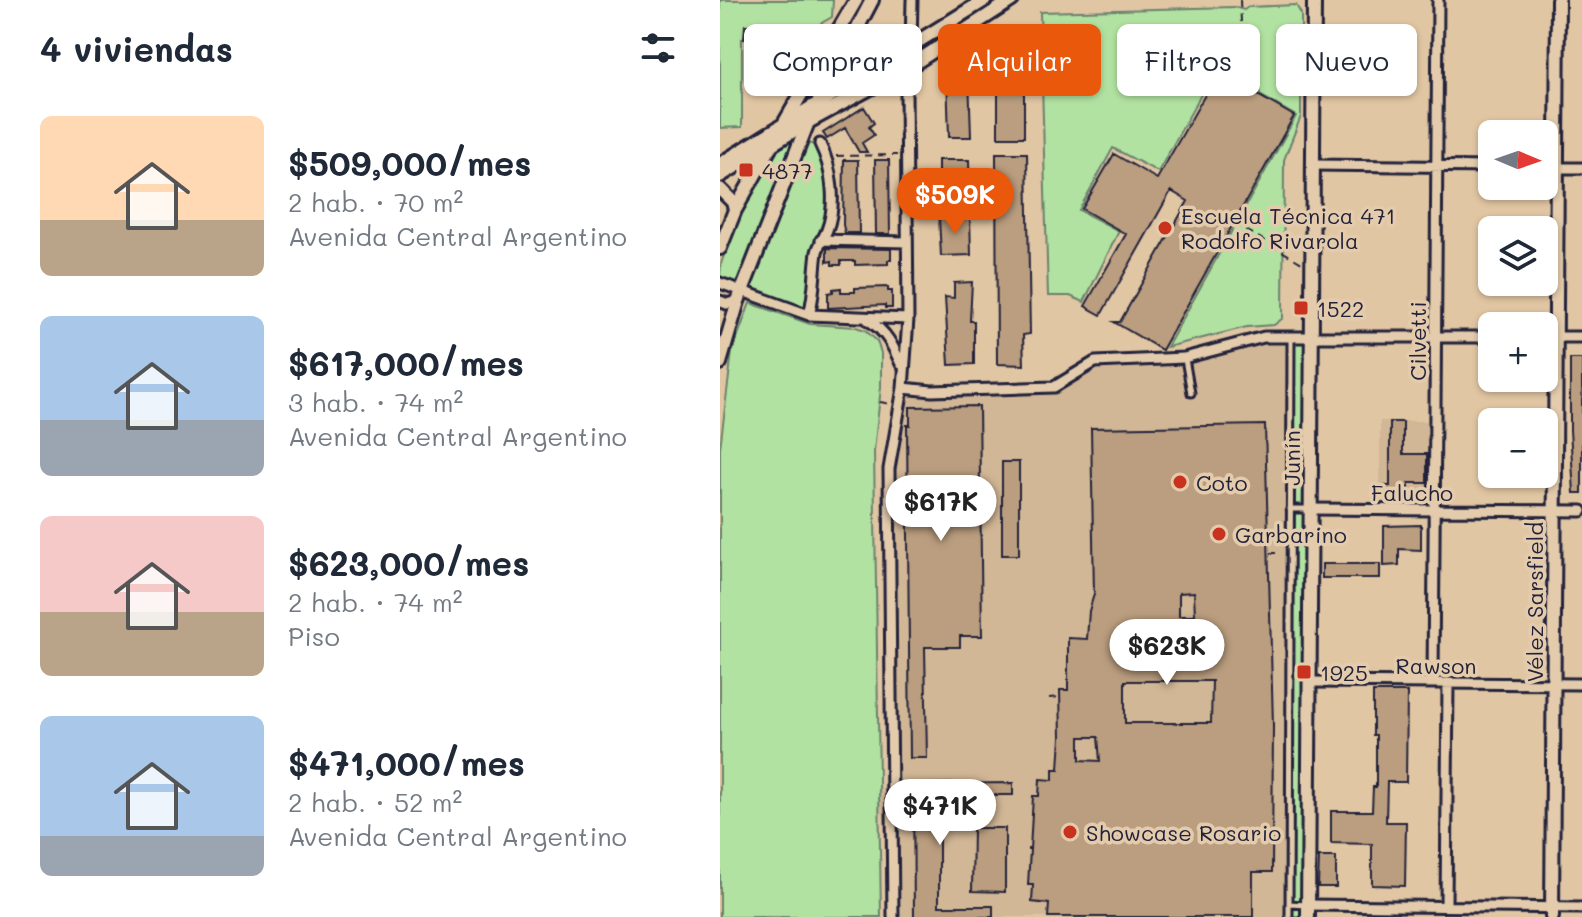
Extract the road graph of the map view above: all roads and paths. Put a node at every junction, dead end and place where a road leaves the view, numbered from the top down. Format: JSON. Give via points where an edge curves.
{"nodes":[{"id":1,"x":856,"y":0,"type":"edge"},
{"id":2,"x":872,"y":0,"type":"edge"},
{"id":3,"x":912,"y":0,"type":"edge"},
{"id":4,"x":985,"y":0,"type":"edge"},
{"id":5,"x":1012,"y":0,"type":"edge"},
{"id":6,"x":1240,"y":0,"type":"edge"},
{"id":7,"x":1314,"y":0,"type":"edge"},
{"id":8,"x":1438,"y":0,"type":"edge"},
{"id":9,"x":1558,"y":0,"type":"edge"},
{"id":10,"x":911,"y":24,"type":"edge"},
{"id":11,"x":1241,"y":24,"type":"edge"},
{"id":12,"x":922,"y":39,"type":"edge"},
{"id":13,"x":922,"y":58,"type":"edge"},
{"id":14,"x":829,"y":96,"type":"edge"},
{"id":15,"x":856,"y":96,"type":"edge"},
{"id":16,"x":907,"y":96,"type":"edge"},
{"id":17,"x":816,"y":104,"type":"junction"},
{"id":18,"x":1553,"y":120,"type":"edge"},
{"id":19,"x":808,"y":122,"type":"junction"},
{"id":20,"x":784,"y":124,"type":"junction"},
{"id":21,"x":773,"y":143,"type":"junction"},
{"id":22,"x":820,"y":144,"type":"dead end"},
{"id":23,"x":906,"y":155,"type":"junction"},
{"id":24,"x":826,"y":156,"type":"junction"},
{"id":25,"x":720,"y":164,"type":"edge"},
{"id":26,"x":1313,"y":165,"type":"junction"},
{"id":27,"x":1437,"y":167,"type":"junction"},
{"id":28,"x":1478,"y":167,"type":"edge"},
{"id":29,"x":1558,"y":168,"type":"edge"},
{"id":30,"x":1582,"y":168,"type":"edge"},
{"id":31,"x":720,"y":176,"type":"edge"},
{"id":32,"x":720,"y":189,"type":"edge"},
{"id":33,"x":1551,"y":200,"type":"edge"},
{"id":34,"x":735,"y":210,"type":"junction"},
{"id":35,"x":1234,"y":223,"type":"dead end"},
{"id":36,"x":821,"y":240,"type":"junction"},
{"id":37,"x":907,"y":242,"type":"junction"},
{"id":38,"x":720,"y":248,"type":"edge"},
{"id":39,"x":1312,"y":269,"type":"junction"},
{"id":40,"x":720,"y":283,"type":"edge"},
{"id":41,"x":745,"y":296,"type":"junction"},
{"id":42,"x":720,"y":301,"type":"edge"},
{"id":43,"x":1550,"y":312,"type":"edge"},
{"id":44,"x":809,"y":315,"type":"junction"},
{"id":45,"x":865,"y":319,"type":"junction"},
{"id":46,"x":908,"y":319,"type":"junction"},
{"id":47,"x":1291,"y":336,"type":"junction"},
{"id":48,"x":1311,"y":336,"type":"junction"},
{"id":49,"x":1435,"y":337,"type":"junction"},
{"id":50,"x":1478,"y":337,"type":"edge"},
{"id":51,"x":1558,"y":337,"type":"edge"},
{"id":52,"x":1582,"y":337,"type":"edge"},
{"id":53,"x":1184,"y":358,"type":"junction"},
{"id":54,"x":720,"y":363,"type":"edge"},
{"id":55,"x":903,"y":368,"type":"junction"},
{"id":56,"x":903,"y":388,"type":"junction"},
{"id":57,"x":1552,"y":392,"type":"edge"},
{"id":58,"x":1191,"y":393,"type":"dead end"},
{"id":59,"x":880,"y":402,"type":"dead end"},
{"id":60,"x":899,"y":406,"type":"junction"},
{"id":61,"x":1290,"y":509,"type":"junction"},
{"id":62,"x":1310,"y":509,"type":"junction"},
{"id":63,"x":1434,"y":510,"type":"junction"},
{"id":64,"x":1555,"y":511,"type":"junction"},
{"id":65,"x":1582,"y":511,"type":"edge"},
{"id":66,"x":1270,"y":553,"type":"dead end"},
{"id":67,"x":1276,"y":553,"type":"dead end"},
{"id":68,"x":1290,"y":682,"type":"junction"},
{"id":69,"x":1309,"y":682,"type":"junction"},
{"id":70,"x":1433,"y":683,"type":"junction"},
{"id":71,"x":1448,"y":683,"type":"junction"},
{"id":72,"x":1554,"y":684,"type":"junction"},
{"id":73,"x":1582,"y":684,"type":"edge"},
{"id":74,"x":1060,"y":697,"type":"dead end"},
{"id":75,"x":1049,"y":698,"type":"dead end"},
{"id":76,"x":1289,"y":904,"type":"junction"},
{"id":77,"x":1446,"y":906,"type":"junction"},
{"id":78,"x":1525,"y":908,"type":"junction"},
{"id":79,"x":1582,"y":908,"type":"edge"},
{"id":80,"x":1308,"y":911,"type":"edge"},
{"id":81,"x":1552,"y":912,"type":"edge"},
{"id":82,"x":893,"y":917,"type":"edge"},
{"id":83,"x":1289,"y":917,"type":"edge"},
{"id":84,"x":1519,"y":917,"type":"edge"}],
"edges":[{"from":1,"to":20,"type":"main road"},
{"from":2,"to":17,"type":"main road"},
{"from":3,"to":10,"type":"street"},
{"from":4,"to":12,"type":"main road"},
{"from":5,"to":13,"type":"main road"},
{"from":6,"to":11,"type":"path"},
{"from":7,"to":26,"type":"main road","name":"Junín"},
{"from":8,"to":27,"type":"street","name":"Cilvetti"},
{"from":9,"to":18,"type":"main road","name":"Vélez Sarsfield"},
{"from":14,"to":17,"type":"main road"},
{"from":15,"to":19,"type":"main road"},
{"from":16,"to":23,"type":"street"},
{"from":17,"to":19,"type":"main road"},
{"from":17,"to":20,"type":"main road"},
{"from":19,"to":21,"type":"main road"},
{"from":19,"to":41,"type":"main road"},
{"from":20,"to":21,"type":"main road"},
{"from":20,"to":25,"type":"main road"},
{"from":21,"to":31,"type":"main road"},
{"from":21,"to":34,"type":"main road"},
{"from":22,"to":24,"type":"street"},
{"from":23,"to":24,"type":"path"},
{"from":23,"to":37,"type":"street"},
{"from":24,"to":36,"type":"street","via":[[832,206]]},
{"from":26,"to":27,"type":"street"},
{"from":26,"to":39,"type":"main road","name":"Junín"},
{"from":27,"to":28,"type":"street"},
{"from":27,"to":49,"type":"street","name":"Cilvetti"},
{"from":29,"to":30,"type":"street"},
{"from":32,"to":34,"type":"main road"},
{"from":33,"to":43,"type":"main road","name":"Vélez Sarsfield"},
{"from":34,"to":38,"type":"main road"},
{"from":35,"to":39,"type":"path"},
{"from":36,"to":37,"type":"street"},
{"from":36,"to":44,"type":"street"},
{"from":37,"to":46,"type":"street"},
{"from":39,"to":48,"type":"main road","name":"Junín"},
{"from":40,"to":41,"type":"street"},
{"from":41,"to":42,"type":"street","via":[[727,304]]},
{"from":41,"to":44,"type":"street"},
{"from":41,"to":54,"type":"main road"},
{"from":44,"to":45,"type":"street"},
{"from":45,"to":46,"type":"street"},
{"from":45,"to":55,"type":"street","via":[[890,341]]},
{"from":46,"to":55,"type":"street"},
{"from":47,"to":48,"type":"street"},
{"from":47,"to":53,"type":"street","via":[[1264,337]]},
{"from":47,"to":61,"type":"lane","name":"Junín"},
{"from":48,"to":49,"type":"street"},
{"from":48,"to":62,"type":"main road","name":"Junín"},
{"from":49,"to":50,"type":"street"},
{"from":49,"to":63,"type":"street","name":"Cilvetti"},
{"from":51,"to":52,"type":"street"},
{"from":53,"to":56,"type":"street","via":[[1095,362],[1054,387],[1028,390]]},
{"from":53,"to":58,"type":"lane"},
{"from":55,"to":56,"type":"street"},
{"from":56,"to":60,"type":"street"},
{"from":57,"to":64,"type":"main road","name":"Vélez Sarsfield"},
{"from":59,"to":60,"type":"path"},
{"from":60,"to":82,"type":"street","via":[[889,469]]},
{"from":61,"to":62,"type":"lane","name":"Falucho"},
{"from":61,"to":68,"type":"lane","name":"Junín"},
{"from":62,"to":63,"type":"street","name":"Falucho"},
{"from":62,"to":69,"type":"main road","name":"Junín"},
{"from":63,"to":64,"type":"street","name":"Falucho"},
{"from":63,"to":70,"type":"street","name":"Cilvetti"},
{"from":64,"to":65,"type":"street","name":"Falucho"},
{"from":64,"to":72,"type":"main road","name":"Vélez Sarsfield"},
{"from":66,"to":67,"type":"path"},
{"from":68,"to":69,"type":"lane","name":"Rawson"},
{"from":68,"to":76,"type":"lane","name":"Junín"},
{"from":69,"to":70,"type":"street","name":"Rawson"},
{"from":69,"to":80,"type":"main road","name":"Junín"},
{"from":70,"to":71,"type":"street","name":"Rawson"},
{"from":71,"to":72,"type":"street","name":"Rawson"},
{"from":71,"to":77,"type":"street"},
{"from":72,"to":73,"type":"street","name":"Rawson"},
{"from":72,"to":81,"type":"main road","name":"Vélez Sarsfield"},
{"from":74,"to":75,"type":"path"},
{"from":76,"to":80,"type":"lane"},
{"from":76,"to":83,"type":"lane","name":"Junín"},
{"from":77,"to":78,"type":"street"},
{"from":77,"to":80,"type":"street"},
{"from":78,"to":81,"type":"street"},
{"from":78,"to":84,"type":"street"},
{"from":79,"to":81,"type":"street"}]}
